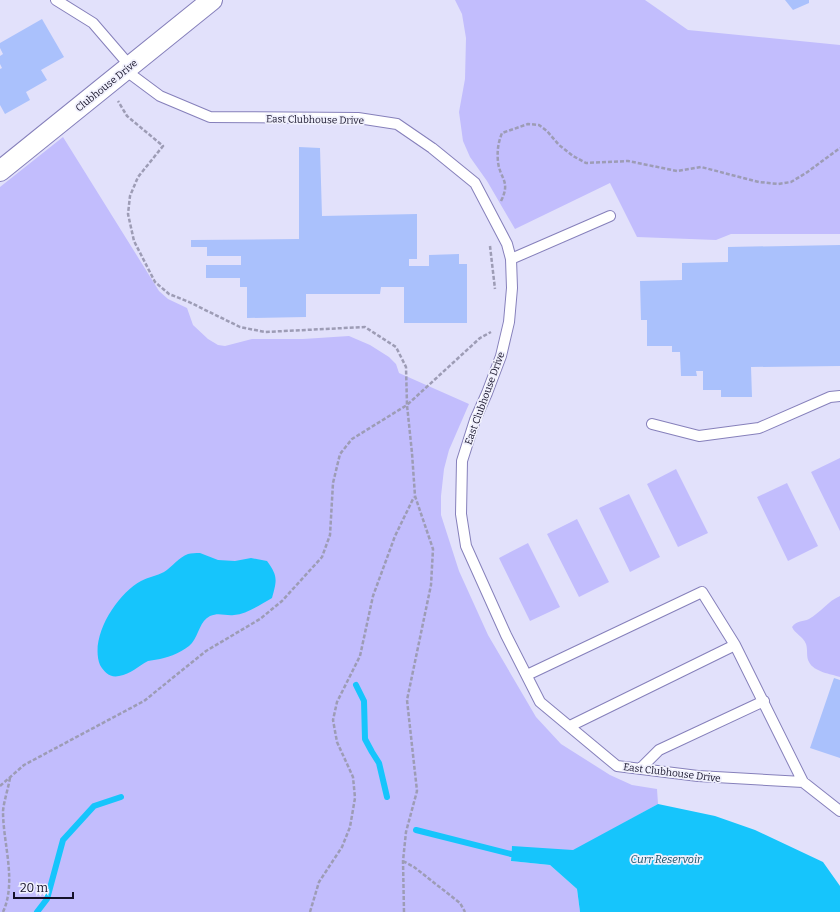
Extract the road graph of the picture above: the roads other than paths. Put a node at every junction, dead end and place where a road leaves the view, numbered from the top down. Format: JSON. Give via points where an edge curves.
{"nodes":[{"id":1,"x":56,"y":0,"type":"edge"},
{"id":2,"x":212,"y":0,"type":"edge"},
{"id":3,"x":127,"y":68,"type":"junction"},
{"id":4,"x":0,"y":171,"type":"edge"},
{"id":5,"x":610,"y":216,"type":"dead end"},
{"id":6,"x":511,"y":259,"type":"junction"},
{"id":7,"x":840,"y":396,"type":"edge"},
{"id":8,"x":652,"y":424,"type":"dead end"},
{"id":9,"x":735,"y":645,"type":"junction"},
{"id":10,"x":527,"y":675,"type":"junction"},
{"id":11,"x":764,"y":701,"type":"junction"},
{"id":12,"x":570,"y":726,"type":"junction"},
{"id":13,"x":640,"y":769,"type":"junction"},
{"id":14,"x":803,"y":782,"type":"junction"},
{"id":15,"x":840,"y":811,"type":"edge"}],
"edges":[{"from":1,"to":3,"type":"lane","name":"East Clubhouse Drive","via":[[93,23]]},
{"from":2,"to":3,"type":"street","name":"Clubhouse Drive"},
{"from":3,"to":4,"type":"street","name":"Clubhouse Drive"},
{"from":3,"to":6,"type":"lane","name":"East Clubhouse Drive","via":[[160,96],[210,117],[358,118],[397,124],[475,183],[507,244]]},
{"from":5,"to":6,"type":"lane"},
{"from":6,"to":10,"type":"lane","name":"East Clubhouse Drive","via":[[509,322],[501,356],[475,420],[462,461],[461,514],[466,546]]},
{"from":7,"to":8,"type":"lane","via":[[759,428],[699,436]]},
{"from":9,"to":10,"type":"lane","via":[[702,592]]},
{"from":9,"to":11,"type":"lane"},
{"from":9,"to":12,"type":"lane"},
{"from":10,"to":12,"type":"lane","name":"East Clubhouse Drive","via":[[540,702]]},
{"from":11,"to":13,"type":"lane","via":[[659,750]]},
{"from":11,"to":14,"type":"lane"},
{"from":12,"to":13,"type":"lane","name":"East Clubhouse Drive","via":[[617,766]]},
{"from":13,"to":14,"type":"lane","name":"East Clubhouse Drive","via":[[698,776]]},
{"from":14,"to":15,"type":"lane"}]}
